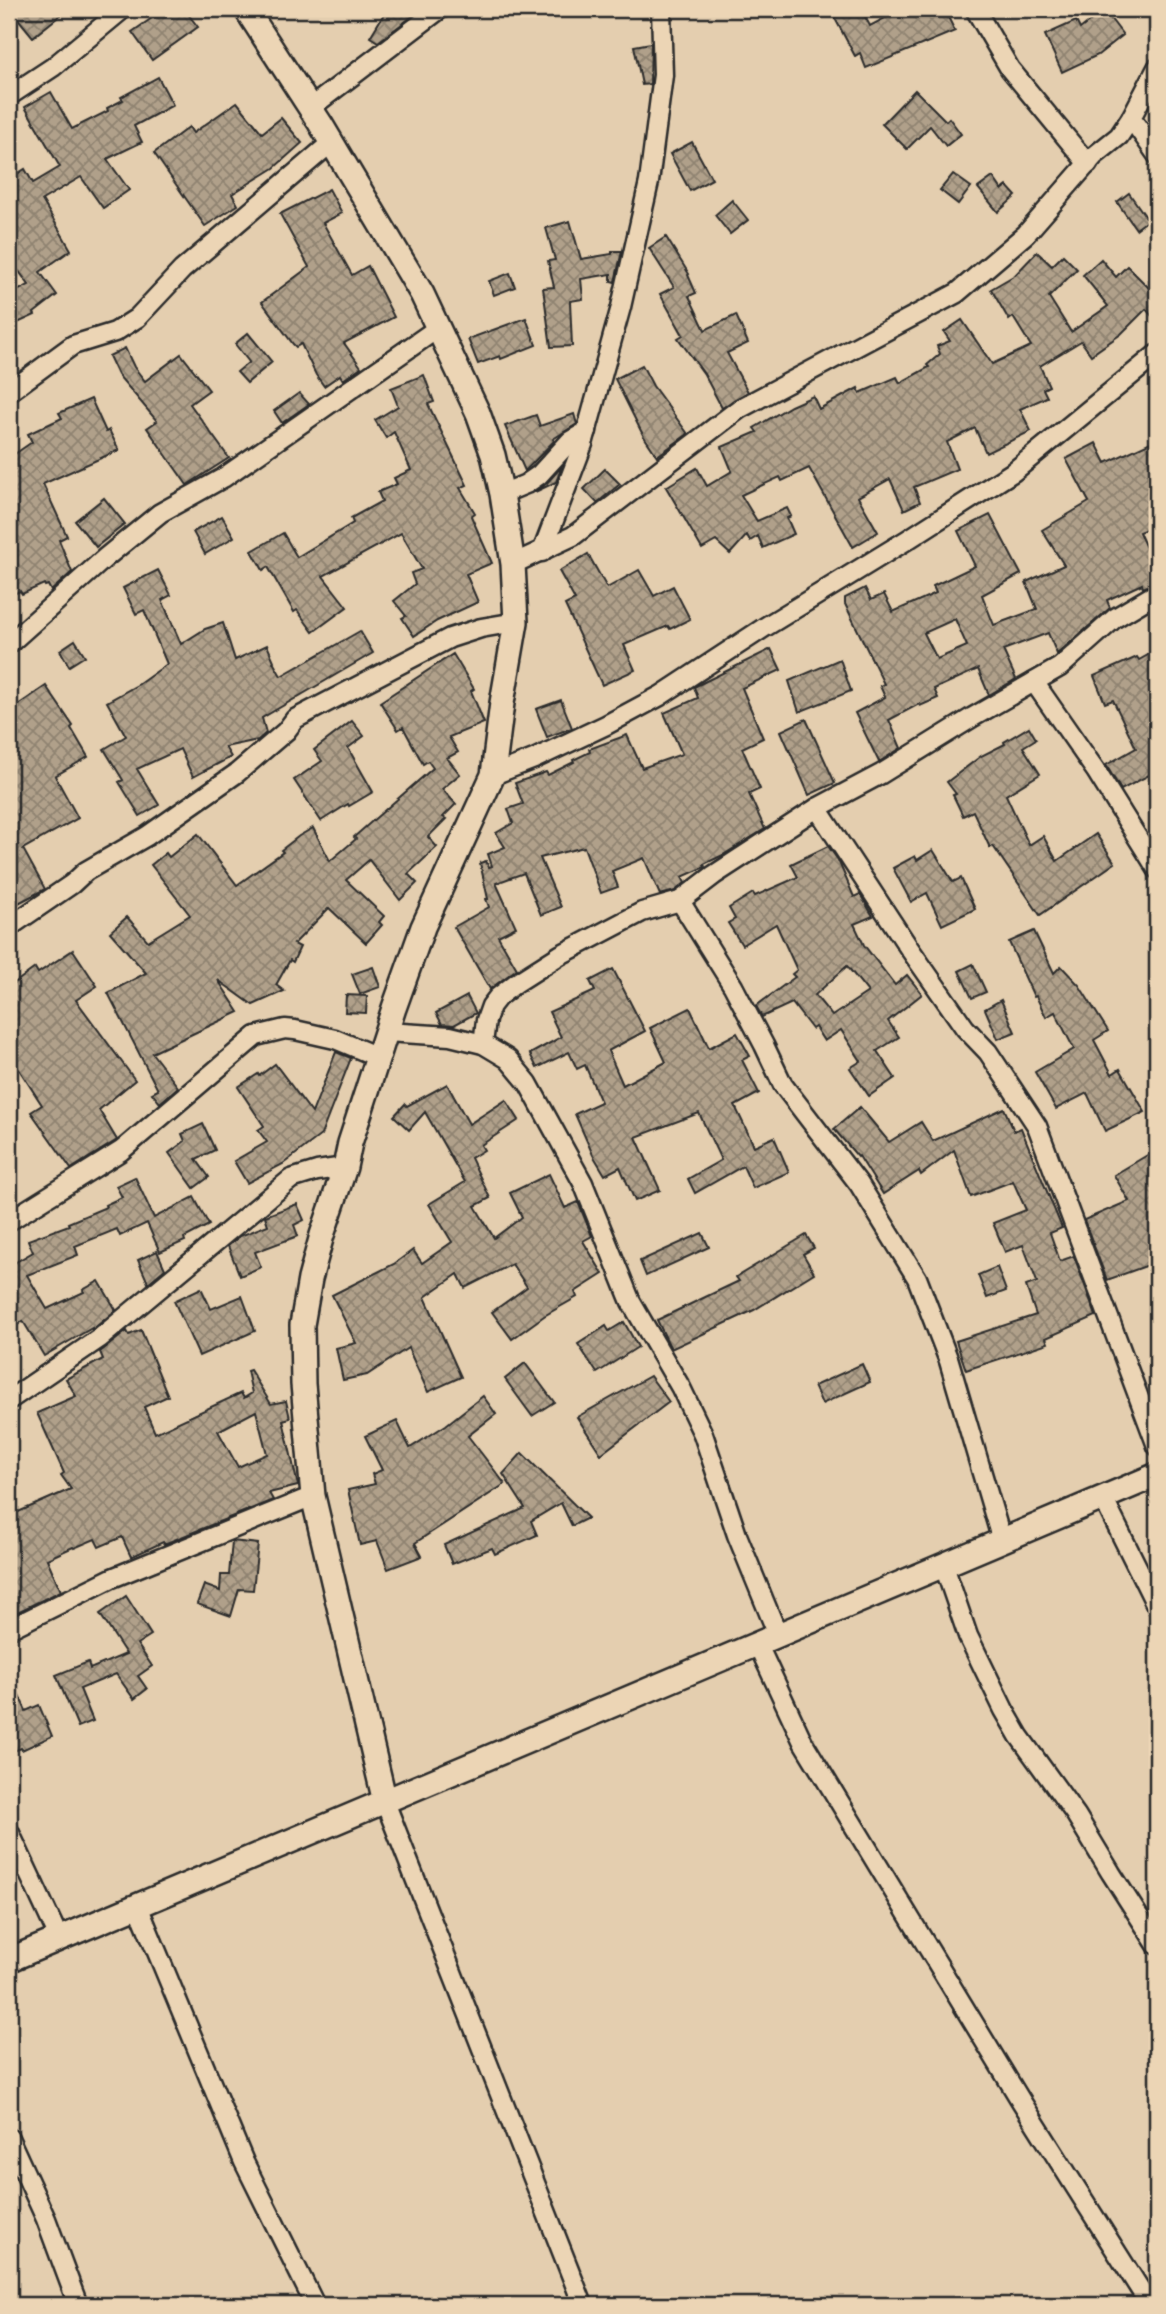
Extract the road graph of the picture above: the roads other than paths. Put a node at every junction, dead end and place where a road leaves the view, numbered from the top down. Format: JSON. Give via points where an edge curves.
{"nodes":[{"id":1,"x":123,"y":9,"type":"edge"},
{"id":2,"x":246,"y":9,"type":"edge"},
{"id":3,"x":440,"y":9,"type":"edge"},
{"id":4,"x":661,"y":9,"type":"edge"},
{"id":5,"x":975,"y":9,"type":"edge"},
{"id":6,"x":1157,"y":68,"type":"edge"},
{"id":7,"x":9,"y":96,"type":"edge"},
{"id":8,"x":310,"y":108,"type":"junction"},
{"id":9,"x":1132,"y":118,"type":"junction"},
{"id":10,"x":332,"y":142,"type":"junction"},
{"id":11,"x":1157,"y":155,"type":"edge"},
{"id":12,"x":1088,"y":164,"type":"junction"},
{"id":13,"x":438,"y":328,"type":"junction"},
{"id":14,"x":1157,"y":354,"type":"edge"},
{"id":15,"x":9,"y":392,"type":"edge"},
{"id":16,"x":587,"y":431,"type":"junction"},
{"id":17,"x":502,"y":494,"type":"junction"},
{"id":18,"x":542,"y":552,"type":"junction"},
{"id":19,"x":513,"y":564,"type":"junction"},
{"id":20,"x":1157,"y":593,"type":"edge"},
{"id":21,"x":516,"y":622,"type":"junction"},
{"id":22,"x":9,"y":645,"type":"edge"},
{"id":23,"x":1034,"y":682,"type":"junction"},
{"id":24,"x":494,"y":775,"type":"junction"},
{"id":25,"x":817,"y":808,"type":"junction"},
{"id":26,"x":1157,"y":869,"type":"edge"},
{"id":27,"x":680,"y":901,"type":"junction"},
{"id":28,"x":9,"y":927,"type":"edge"},
{"id":29,"x":386,"y":1032,"type":"junction"},
{"id":30,"x":483,"y":1044,"type":"junction"},
{"id":31,"x":378,"y":1057,"type":"junction"},
{"id":32,"x":345,"y":1167,"type":"junction"},
{"id":33,"x":9,"y":1221,"type":"edge"},
{"id":34,"x":9,"y":1400,"type":"edge"},
{"id":35,"x":1157,"y":1446,"type":"edge"},
{"id":36,"x":1157,"y":1475,"type":"edge"},
{"id":37,"x":313,"y":1496,"type":"junction"},
{"id":38,"x":1103,"y":1498,"type":"junction"},
{"id":39,"x":1002,"y":1541,"type":"junction"},
{"id":40,"x":944,"y":1566,"type":"junction"},
{"id":41,"x":1157,"y":1607,"type":"edge"},
{"id":42,"x":9,"y":1629,"type":"edge"},
{"id":43,"x":767,"y":1639,"type":"junction"},
{"id":44,"x":385,"y":1802,"type":"junction"},
{"id":45,"x":9,"y":1831,"type":"edge"},
{"id":46,"x":138,"y":1906,"type":"junction"},
{"id":47,"x":59,"y":1938,"type":"junction"},
{"id":48,"x":1157,"y":1945,"type":"edge"},
{"id":49,"x":9,"y":1960,"type":"edge"},
{"id":50,"x":9,"y":2138,"type":"edge"},
{"id":51,"x":78,"y":2305,"type":"edge"},
{"id":52,"x":315,"y":2305,"type":"edge"},
{"id":53,"x":583,"y":2305,"type":"edge"},
{"id":54,"x":1150,"y":2305,"type":"edge"}],
"edges":[{"from":1,"to":7,"type":"street","via":[[54,67]]},
{"from":2,"to":8,"type":"street"},
{"from":3,"to":8,"type":"street"},
{"from":4,"to":16,"type":"street","via":[[663,75],[649,182]]},
{"from":5,"to":12,"type":"street","via":[[1010,69]]},
{"from":6,"to":9,"type":"street"},
{"from":8,"to":10,"type":"street"},
{"from":9,"to":11,"type":"street"},
{"from":9,"to":12,"type":"street"},
{"from":10,"to":13,"type":"street"},
{"from":10,"to":15,"type":"street","via":[[182,270],[137,318],[115,332],[73,345]]},
{"from":12,"to":18,"type":"street","via":[[1026,234],[957,293],[739,409],[573,536]]},
{"from":13,"to":17,"type":"street","via":[[478,412]]},
{"from":13,"to":22,"type":"street","via":[[223,478],[160,513]]},
{"from":14,"to":24,"type":"street","via":[[1013,472],[907,540],[660,696]]},
{"from":16,"to":17,"type":"street","via":[[570,441],[539,475]]},
{"from":16,"to":18,"type":"street"},
{"from":17,"to":19,"type":"street"},
{"from":18,"to":19,"type":"street"},
{"from":19,"to":21,"type":"street"},
{"from":20,"to":23,"type":"street","via":[[1115,618],[1060,667]]},
{"from":21,"to":24,"type":"street"},
{"from":21,"to":28,"type":"street","via":[[450,638],[295,719],[237,773]]},
{"from":23,"to":25,"type":"street"},
{"from":23,"to":26,"type":"street"},
{"from":24,"to":29,"type":"street","via":[[423,927]]},
{"from":25,"to":27,"type":"street"},
{"from":25,"to":35,"type":"street","via":[[965,1028],[988,1052],[1034,1119]]},
{"from":27,"to":30,"type":"street","via":[[642,912],[560,955],[498,997],[486,1020]]},
{"from":27,"to":39,"type":"street","via":[[733,986],[783,1085],[859,1184],[917,1278],[949,1361]]},
{"from":29,"to":30,"type":"street","via":[[450,1036]]},
{"from":29,"to":31,"type":"street"},
{"from":30,"to":43,"type":"street","via":[[508,1059],[528,1083],[583,1183],[627,1294],[703,1434]]},
{"from":31,"to":32,"type":"street"},
{"from":31,"to":33,"type":"street","via":[[335,1039],[295,1030],[256,1036],[121,1151]]},
{"from":32,"to":34,"type":"street","via":[[290,1179],[100,1338]]},
{"from":32,"to":37,"type":"street","via":[[310,1279],[302,1325]]},
{"from":36,"to":38,"type":"street"},
{"from":37,"to":42,"type":"street","via":[[112,1577]]},
{"from":37,"to":44,"type":"street"},
{"from":38,"to":39,"type":"street"},
{"from":38,"to":41,"type":"street"},
{"from":39,"to":40,"type":"street"},
{"from":40,"to":43,"type":"street"},
{"from":40,"to":48,"type":"street","via":[[968,1636],[1004,1710]]},
{"from":43,"to":44,"type":"street"},
{"from":43,"to":54,"type":"street","via":[[803,1742]]},
{"from":44,"to":46,"type":"street"},
{"from":44,"to":53,"type":"street"},
{"from":45,"to":47,"type":"street"},
{"from":46,"to":47,"type":"street"},
{"from":46,"to":52,"type":"street","via":[[244,2162]]},
{"from":47,"to":49,"type":"street"},
{"from":50,"to":51,"type":"street"}]}
